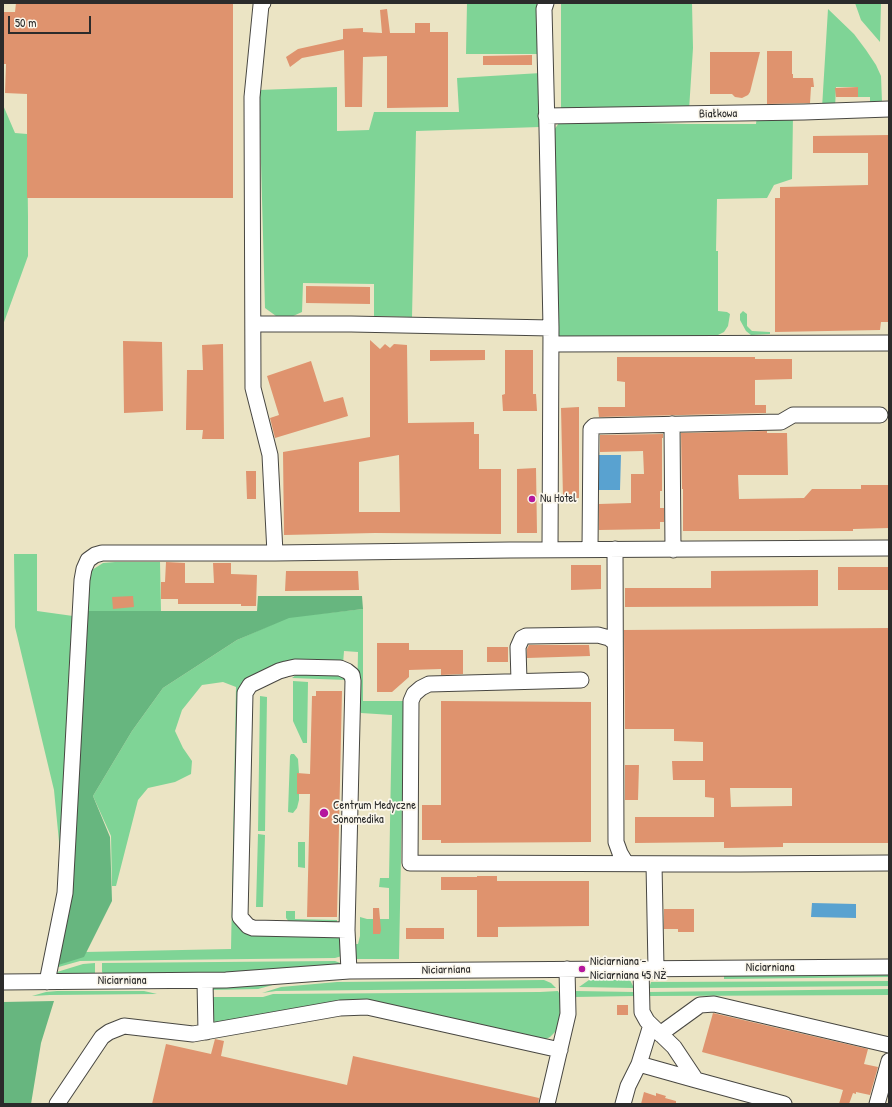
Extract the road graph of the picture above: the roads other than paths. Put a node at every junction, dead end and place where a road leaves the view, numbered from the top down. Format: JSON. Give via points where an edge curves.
{"nodes":[{"id":1,"x":263,"y":3,"type":"edge"},
{"id":2,"x":546,"y":3,"type":"edge"},
{"id":3,"x":889,"y":109,"type":"edge"},
{"id":4,"x":546,"y":116,"type":"junction"},
{"id":5,"x":253,"y":324,"type":"junction"},
{"id":6,"x":552,"y":328,"type":"junction"},
{"id":7,"x":889,"y":343,"type":"edge"},
{"id":8,"x":551,"y":344,"type":"junction"},
{"id":9,"x":880,"y":415,"type":"dead end"},
{"id":10,"x":672,"y":424,"type":"junction"},
{"id":11,"x":889,"y":548,"type":"edge"},
{"id":12,"x":590,"y":549,"type":"junction"},
{"id":13,"x":615,"y":549,"type":"junction"},
{"id":14,"x":550,"y":550,"type":"junction"},
{"id":15,"x":673,"y":550,"type":"junction"},
{"id":16,"x":275,"y":553,"type":"junction"},
{"id":17,"x":615,"y":643,"type":"junction"},
{"id":18,"x":581,"y":680,"type":"dead end"},
{"id":19,"x":519,"y":681,"type":"junction"},
{"id":20,"x":626,"y":863,"type":"junction"},
{"id":21,"x":889,"y":863,"type":"edge"},
{"id":22,"x":654,"y":864,"type":"junction"},
{"id":23,"x":348,"y":930,"type":"junction"},
{"id":24,"x":889,"y":967,"type":"edge"},
{"id":25,"x":649,"y":968,"type":"junction"},
{"id":26,"x":567,"y":969,"type":"junction"},
{"id":27,"x":349,"y":971,"type":"junction"},
{"id":28,"x":205,"y":981,"type":"junction"},
{"id":29,"x":3,"y":982,"type":"edge"},
{"id":30,"x":47,"y":982,"type":"junction"},
{"id":31,"x":656,"y":1029,"type":"junction"},
{"id":32,"x":206,"y":1032,"type":"junction"},
{"id":33,"x":889,"y":1045,"type":"edge"},
{"id":34,"x":560,"y":1050,"type":"junction"},
{"id":35,"x":889,"y":1061,"type":"edge"},
{"id":36,"x":639,"y":1064,"type":"junction"},
{"id":37,"x":696,"y":1080,"type":"junction"},
{"id":38,"x":57,"y":1104,"type":"edge"},
{"id":39,"x":547,"y":1104,"type":"edge"},
{"id":40,"x":623,"y":1104,"type":"edge"},
{"id":41,"x":784,"y":1104,"type":"edge"},
{"id":42,"x":877,"y":1104,"type":"edge"}],
"edges":[{"from":1,"to":5,"type":"street","via":[[252,97]]},
{"from":2,"to":4,"type":"street"},
{"from":3,"to":4,"type":"street","name":"Białkowa"},
{"from":4,"to":6,"type":"street"},
{"from":5,"to":6,"type":"street"},
{"from":5,"to":16,"type":"street","via":[[253,388],[270,454]]},
{"from":6,"to":8,"type":"street"},
{"from":7,"to":8,"type":"street"},
{"from":8,"to":14,"type":"street"},
{"from":9,"to":10,"type":"street","via":[[794,415],[781,422]]},
{"from":10,"to":12,"type":"street","via":[[599,425],[591,429]]},
{"from":10,"to":15,"type":"street"},
{"from":11,"to":15,"type":"street"},
{"from":12,"to":13,"type":"street"},
{"from":12,"to":14,"type":"street"},
{"from":13,"to":15,"type":"street"},
{"from":13,"to":17,"type":"street"},
{"from":14,"to":16,"type":"street"},
{"from":16,"to":30,"type":"street","via":[[102,553],[88,560],[82,580],[65,893]]},
{"from":17,"to":19,"type":"street","via":[[598,635],[526,636],[522,638],[518,648]]},
{"from":17,"to":20,"type":"street","via":[[616,842]]},
{"from":18,"to":19,"type":"street"},
{"from":19,"to":20,"type":"street","via":[[429,684],[414,694],[411,701],[410,863]]},
{"from":20,"to":22,"type":"street"},
{"from":21,"to":22,"type":"street"},
{"from":22,"to":25,"type":"street"},
{"from":23,"to":23,"type":"street","via":[[352,675],[340,668],[286,669],[250,685],[245,692],[240,917],[253,928]]},
{"from":23,"to":27,"type":"street"},
{"from":24,"to":25,"type":"street","name":"Niciarniana"},
{"from":25,"to":26,"type":"street","name":"Niciarniana"},
{"from":25,"to":31,"type":"street","via":[[642,1012]]},
{"from":26,"to":27,"type":"street","name":"Niciarniana"},
{"from":26,"to":34,"type":"street","via":[[568,1014]]},
{"from":27,"to":28,"type":"street","name":"Niciarniana"},
{"from":28,"to":30,"type":"street","name":"Niciarniana"},
{"from":28,"to":32,"type":"street"},
{"from":29,"to":30,"type":"street","name":"Niciarniana"},
{"from":31,"to":33,"type":"street","via":[[700,1004],[714,1004]]},
{"from":31,"to":36,"type":"street"},
{"from":31,"to":37,"type":"street","via":[[674,1047]]},
{"from":32,"to":34,"type":"street","via":[[340,1008],[367,1007]]},
{"from":32,"to":38,"type":"street","via":[[186,1034],[130,1026],[109,1032],[102,1037]]},
{"from":34,"to":39,"type":"street"},
{"from":35,"to":42,"type":"street"},
{"from":36,"to":37,"type":"street"},
{"from":36,"to":40,"type":"street","via":[[628,1086]]},
{"from":37,"to":41,"type":"street"}]}
